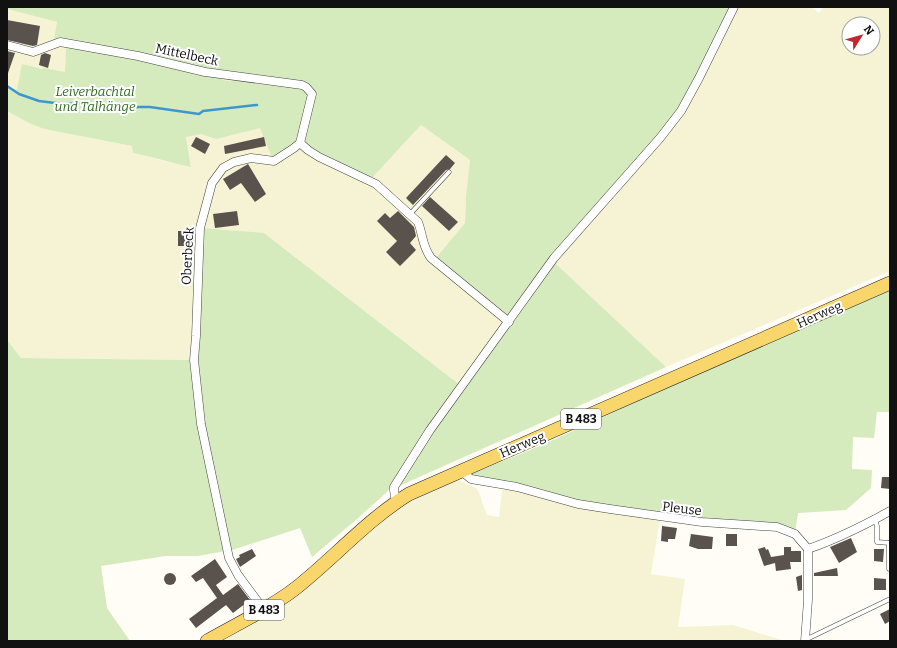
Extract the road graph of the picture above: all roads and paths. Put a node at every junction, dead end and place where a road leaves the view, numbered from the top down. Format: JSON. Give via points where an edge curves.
{"nodes":[{"id":1,"x":734,"y":7,"type":"edge"},
{"id":2,"x":7,"y":45,"type":"edge"},
{"id":3,"x":300,"y":142,"type":"junction"},
{"id":4,"x":449,"y":172,"type":"dead end"},
{"id":5,"x":410,"y":214,"type":"junction"},
{"id":6,"x":890,"y":283,"type":"edge"},
{"id":7,"x":509,"y":322,"type":"junction"},
{"id":8,"x":461,"y":471,"type":"junction"},
{"id":9,"x":396,"y":502,"type":"junction"},
{"id":10,"x":890,"y":511,"type":"edge"},
{"id":11,"x":875,"y":520,"type":"junction"},
{"id":12,"x":890,"y":543,"type":"edge"},
{"id":13,"x":808,"y":549,"type":"junction"},
{"id":14,"x":889,"y":569,"type":"dead end"},
{"id":15,"x":890,"y":599,"type":"edge"},
{"id":16,"x":264,"y":610,"type":"junction"},
{"id":17,"x":207,"y":641,"type":"edge"},
{"id":18,"x":805,"y":641,"type":"edge"}],
"edges":[{"from":1,"to":7,"type":"street","via":[[696,85],[674,121],[554,258]]},
{"from":2,"to":3,"type":"street","name":"Mittelbeck","via":[[33,52],[60,42],[138,56],[205,72],[302,85],[312,94]]},
{"from":3,"to":5,"type":"street","via":[[319,157],[376,184]]},
{"from":3,"to":16,"type":"street","name":"Oberbeck","via":[[274,161],[251,158],[223,168],[212,183],[200,228],[194,360],[201,424],[229,558],[238,575]]},
{"from":4,"to":5,"type":"lane"},
{"from":5,"to":7,"type":"street","via":[[418,222],[425,250],[430,258]]},
{"from":6,"to":8,"type":"main road","name":"Herweg","number":"B 483"},
{"from":7,"to":9,"type":"street","via":[[435,422],[404,469],[394,487]]},
{"from":8,"to":9,"type":"main road","name":"Herweg","number":"B 483"},
{"from":8,"to":13,"type":"street","name":"Pleuse","via":[[471,478],[488,483],[517,487],[578,504],[702,522],[777,527],[795,534]]},
{"from":9,"to":16,"type":"main road","name":"Herweg","number":"B 483","via":[[296,588]]},
{"from":10,"to":11,"type":"street"},
{"from":11,"to":12,"type":"lane","via":[[877,542]]},
{"from":11,"to":13,"type":"street"},
{"from":12,"to":14,"type":"lane"},
{"from":13,"to":18,"type":"street"},
{"from":15,"to":18,"type":"lane"},
{"from":16,"to":17,"type":"main road","name":"Herweg","number":"B 483"}]}
